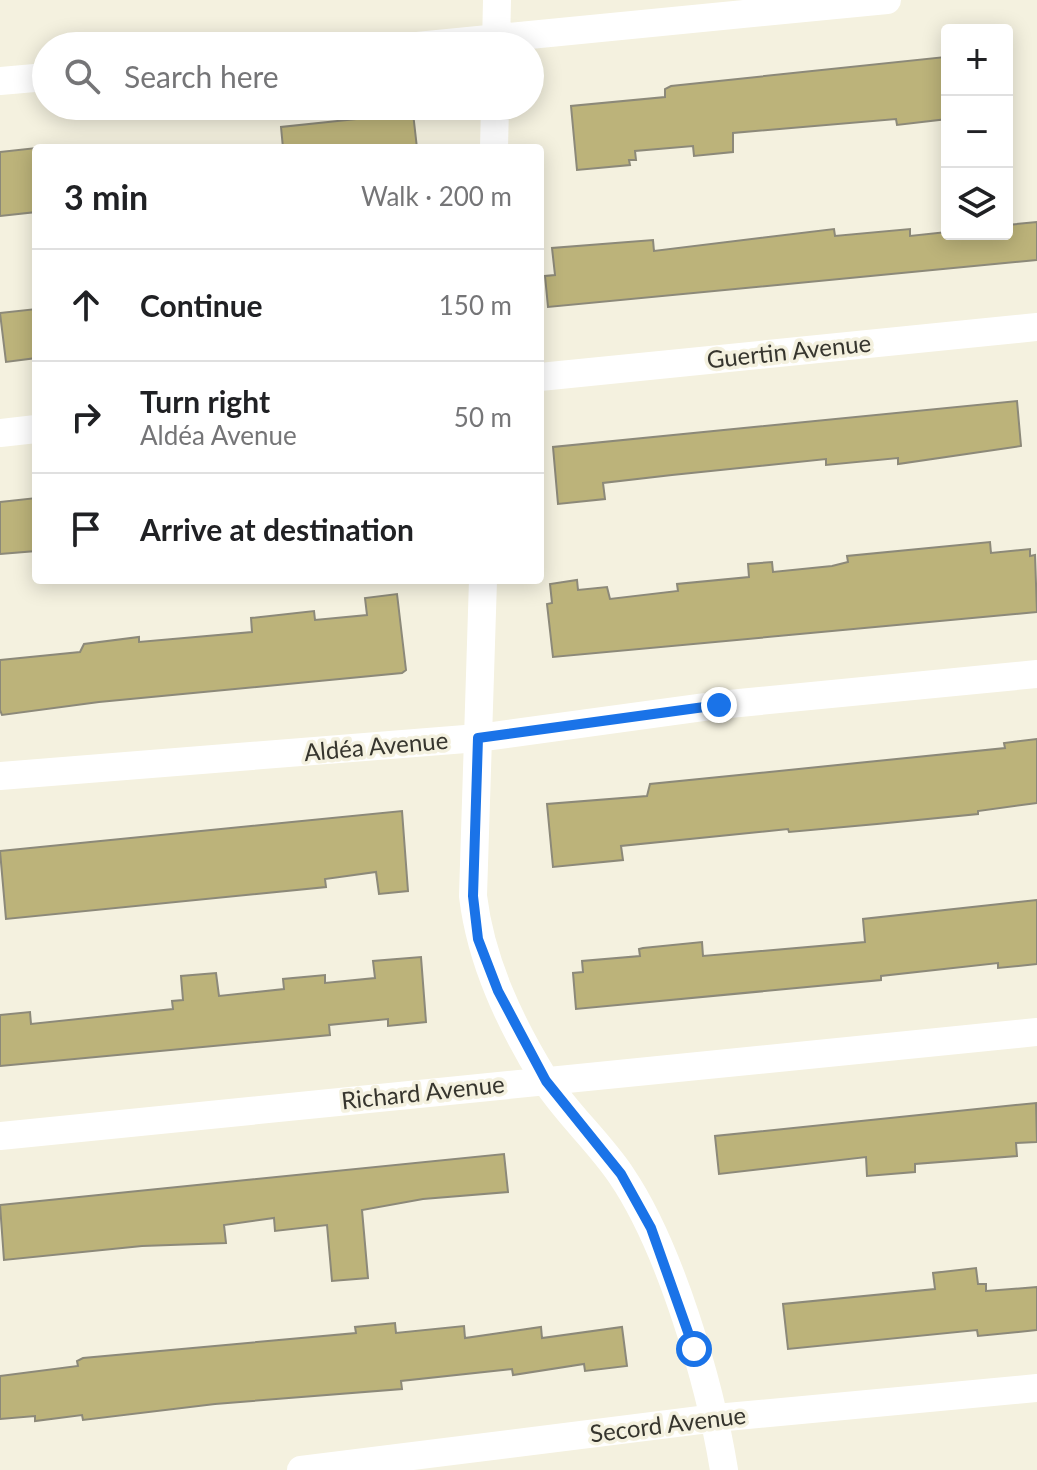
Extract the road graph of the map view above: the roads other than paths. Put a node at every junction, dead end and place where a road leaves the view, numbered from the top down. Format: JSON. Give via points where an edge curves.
{"nodes":[{"id":1,"x":497,"y":0,"type":"edge"},
{"id":2,"x":887,"y":0,"type":"edge"},
{"id":3,"x":496,"y":32,"type":"edge"},
{"id":4,"x":544,"y":38,"type":"edge"},
{"id":5,"x":32,"y":78,"type":"edge"},
{"id":6,"x":0,"y":81,"type":"edge"},
{"id":7,"x":495,"y":120,"type":"edge"},
{"id":8,"x":494,"y":144,"type":"edge"},
{"id":9,"x":1037,"y":327,"type":"edge"},
{"id":10,"x":544,"y":377,"type":"edge"},
{"id":11,"x":32,"y":429,"type":"edge"},
{"id":12,"x":0,"y":433,"type":"edge"},
{"id":13,"x":483,"y":584,"type":"edge"},
{"id":14,"x":1037,"y":674,"type":"edge"},
{"id":15,"x":478,"y":738,"type":"junction"},
{"id":16,"x":0,"y":776,"type":"edge"},
{"id":17,"x":1037,"y":1032,"type":"edge"},
{"id":18,"x":546,"y":1081,"type":"junction"},
{"id":19,"x":0,"y":1136,"type":"edge"},
{"id":20,"x":1037,"y":1388,"type":"edge"},
{"id":21,"x":716,"y":1418,"type":"junction"},
{"id":22,"x":301,"y":1470,"type":"edge"},
{"id":23,"x":724,"y":1470,"type":"edge"}],
"edges":[{"from":1,"to":3,"type":"street"},
{"from":2,"to":4,"type":"street"},
{"from":5,"to":6,"type":"street"},
{"from":7,"to":8,"type":"street"},
{"from":9,"to":10,"type":"street","name":"Guertin Avenue"},
{"from":11,"to":12,"type":"street"},
{"from":13,"to":15,"type":"street"},
{"from":14,"to":15,"type":"street","name":"Aldéa Avenue","via":[[719,705]]},
{"from":15,"to":16,"type":"street","name":"Aldéa Avenue"},
{"from":15,"to":18,"type":"street","via":[[473,896],[478,939],[498,991]]},
{"from":17,"to":18,"type":"street","name":"Richard Avenue"},
{"from":18,"to":19,"type":"street","name":"Richard Avenue"},
{"from":18,"to":21,"type":"street","via":[[621,1174],[651,1228]]},
{"from":20,"to":21,"type":"street","name":"Secord Avenue"},
{"from":21,"to":22,"type":"street","name":"Secord Avenue"},
{"from":21,"to":23,"type":"street"}]}
